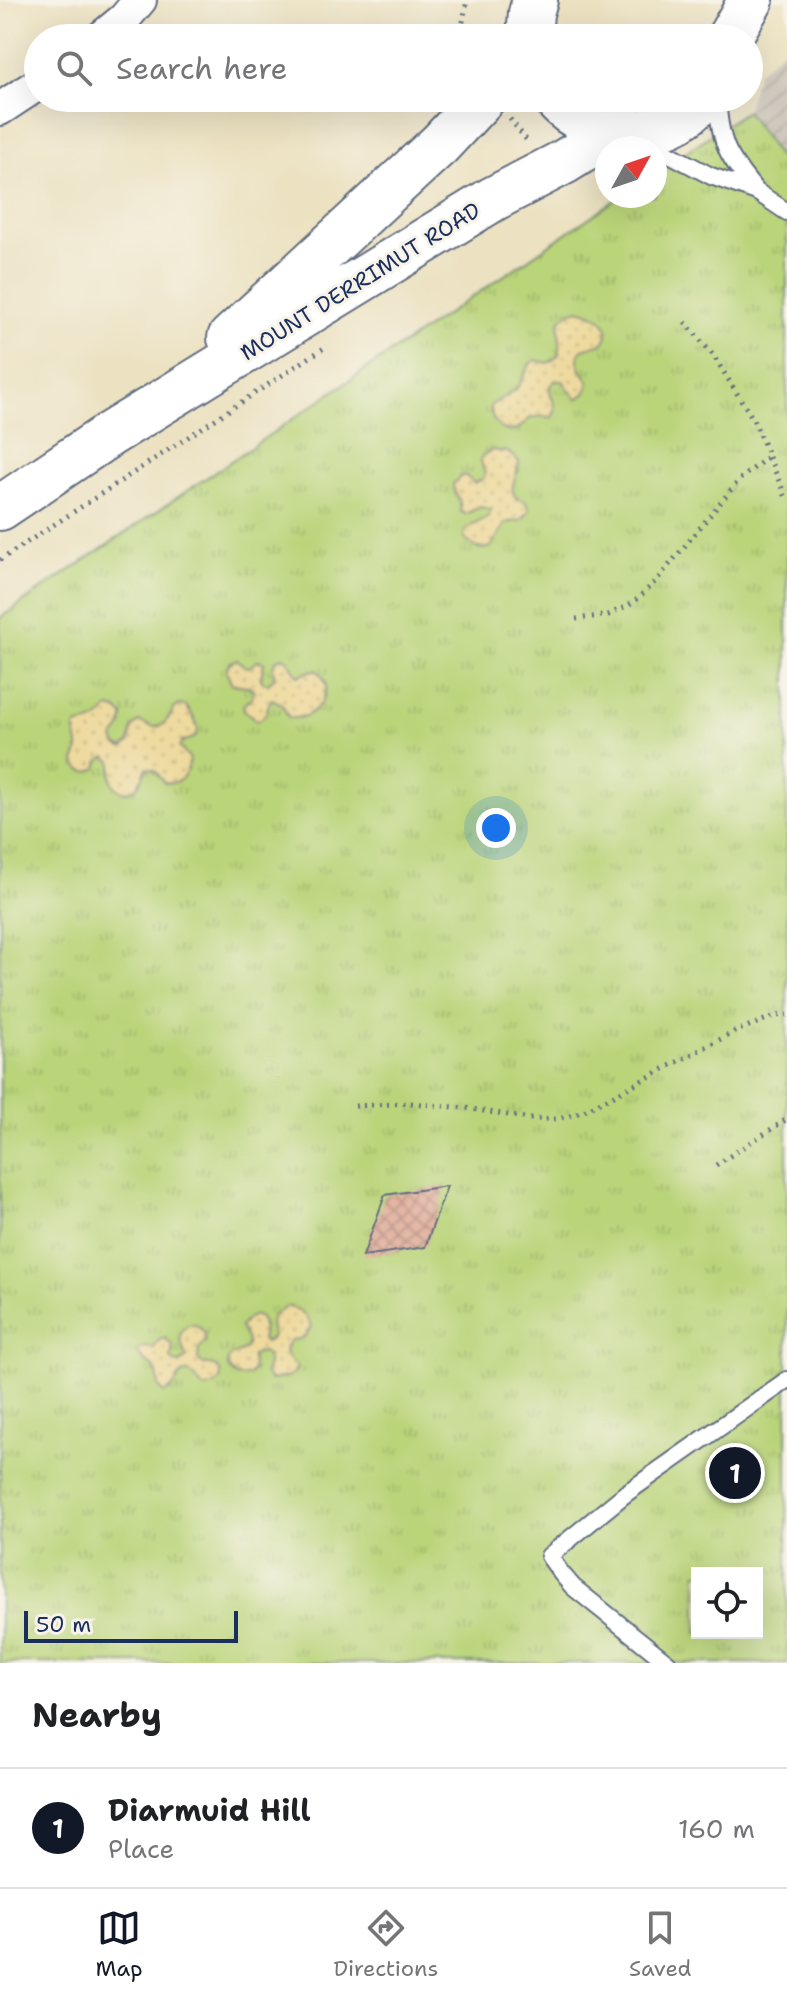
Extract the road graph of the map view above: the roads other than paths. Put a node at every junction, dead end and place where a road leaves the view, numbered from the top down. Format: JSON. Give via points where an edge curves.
{"nodes":[{"id":1,"x":140,"y":0,"type":"edge"},
{"id":2,"x":721,"y":0,"type":"edge"},
{"id":3,"x":751,"y":0,"type":"edge"},
{"id":4,"x":118,"y":24,"type":"edge"},
{"id":5,"x":726,"y":24,"type":"edge"},
{"id":6,"x":736,"y":24,"type":"edge"},
{"id":7,"x":24,"y":93,"type":"edge"},
{"id":8,"x":0,"y":109,"type":"edge"},
{"id":9,"x":470,"y":112,"type":"edge"},
{"id":10,"x":569,"y":112,"type":"edge"},
{"id":11,"x":687,"y":112,"type":"edge"},
{"id":12,"x":719,"y":112,"type":"edge"},
{"id":13,"x":622,"y":132,"type":"junction"},
{"id":14,"x":757,"y":192,"type":"junction"},
{"id":15,"x":787,"y":212,"type":"edge"},
{"id":16,"x":110,"y":434,"type":"junction"},
{"id":17,"x":0,"y":508,"type":"edge"},
{"id":18,"x":787,"y":1380,"type":"edge"},
{"id":19,"x":668,"y":1663,"type":"edge"}],
"edges":[{"from":1,"to":4,"type":"street"},
{"from":2,"to":5,"type":"main road"},
{"from":3,"to":6,"type":"main road"},
{"from":7,"to":8,"type":"street"},
{"from":9,"to":16,"type":"main road","name":"MOUNT DERRIMUT ROAD","via":[[232,337]]},
{"from":10,"to":13,"type":"main road","via":[[586,123]]},
{"from":11,"to":13,"type":"main road","name":"MOUNT DERRIMUT ROAD","via":[[655,129]]},
{"from":12,"to":14,"type":"lane","via":[[722,141]]},
{"from":13,"to":14,"type":"lane","via":[[711,176]]},
{"from":13,"to":16,"type":"main road","name":"MOUNT DERRIMUT ROAD","via":[[493,199]]},
{"from":14,"to":15,"type":"lane"},
{"from":16,"to":17,"type":"main road","name":"MOUNT DERRIMUT ROAD"},
{"from":18,"to":19,"type":"lane","via":[[625,1494],[549,1556],[573,1587]]}]}
